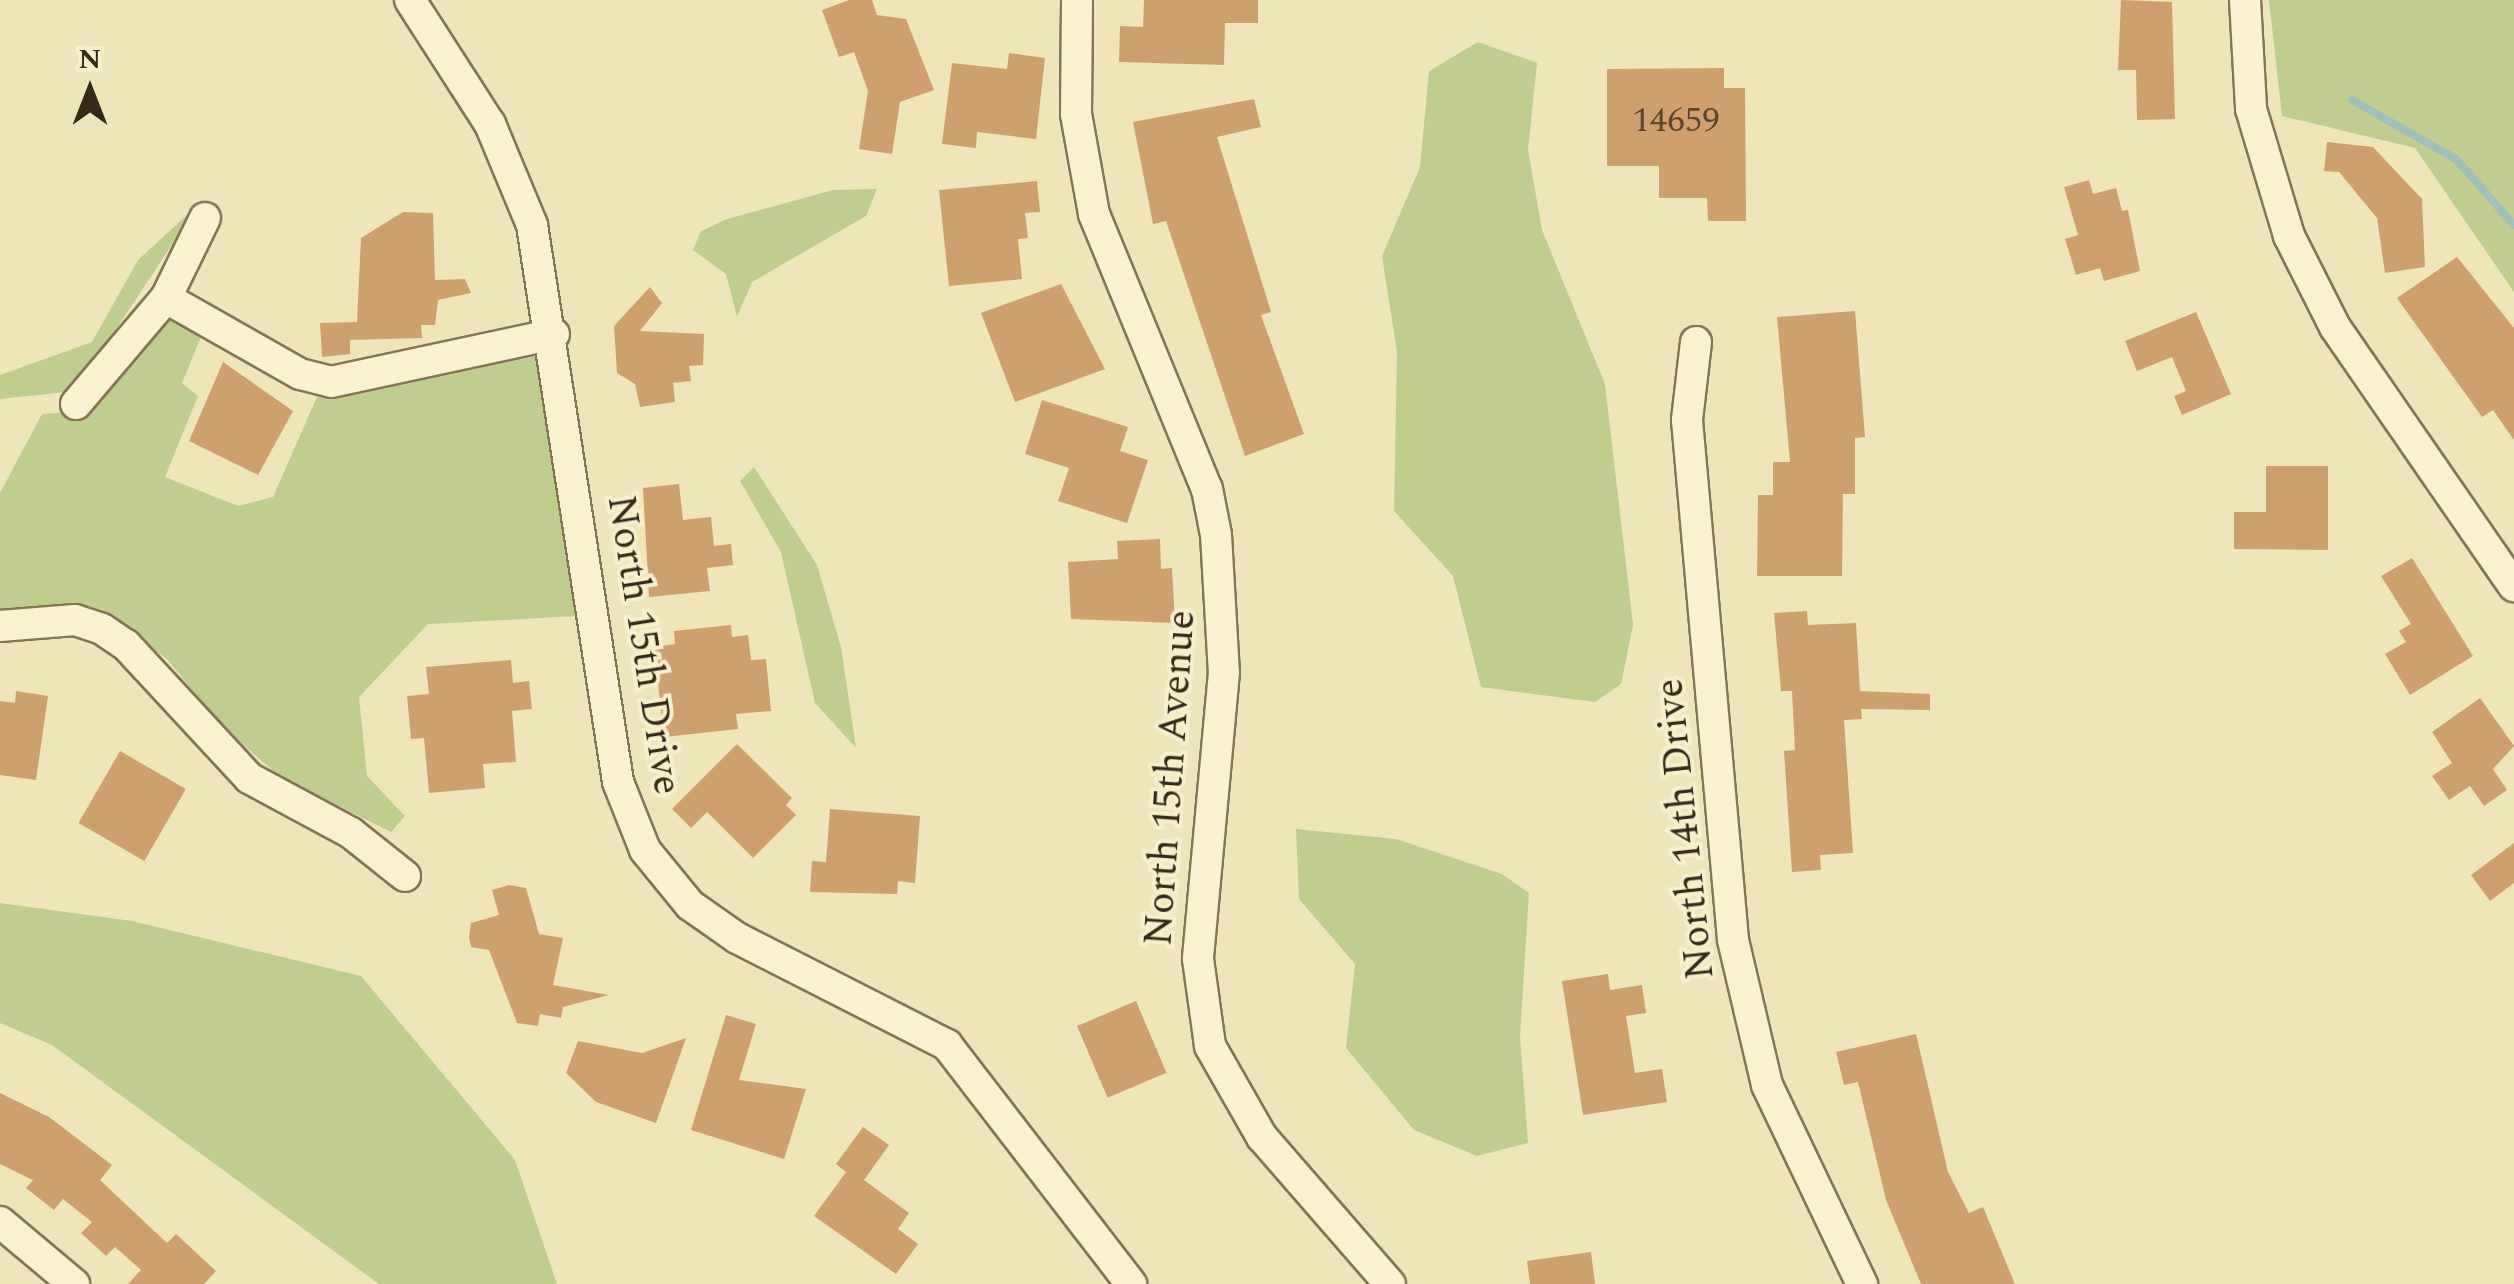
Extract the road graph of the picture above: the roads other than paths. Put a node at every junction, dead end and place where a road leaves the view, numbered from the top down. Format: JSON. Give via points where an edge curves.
{"nodes":[{"id":1,"x":410,"y":0,"type":"edge"},
{"id":2,"x":1077,"y":0,"type":"edge"},
{"id":3,"x":2245,"y":0,"type":"edge"},
{"id":4,"x":205,"y":218,"type":"dead end"},
{"id":5,"x":166,"y":298,"type":"junction"},
{"id":6,"x":554,"y":334,"type":"junction"},
{"id":7,"x":1696,"y":342,"type":"dead end"},
{"id":8,"x":76,"y":404,"type":"dead end"},
{"id":9,"x":2514,"y":586,"type":"edge"},
{"id":10,"x":0,"y":626,"type":"edge"},
{"id":11,"x":405,"y":876,"type":"dead end"},
{"id":12,"x":0,"y":1222,"type":"edge"},
{"id":13,"x":74,"y":1284,"type":"edge"},
{"id":14,"x":1130,"y":1284,"type":"edge"},
{"id":15,"x":1390,"y":1284,"type":"edge"},
{"id":16,"x":1862,"y":1284,"type":"edge"}],
"edges":[{"from":1,"to":6,"type":"street","name":"North 15th Drive","via":[[506,156],[532,225]]},
{"from":2,"to":15,"type":"street","name":"North 15th Avenue","via":[[1076,114],[1094,214],[1200,473],[1216,535],[1224,672],[1198,959],[1210,1046],[1262,1136]]},
{"from":3,"to":9,"type":"street","via":[[2251,108],[2288,236],[2335,327]]},
{"from":4,"to":5,"type":"street"},
{"from":5,"to":6,"type":"street","via":[[300,374],[331,382]]},
{"from":5,"to":8,"type":"street"},
{"from":6,"to":14,"type":"street","name":"North 15th Drive","via":[[618,782],[646,850],[690,905],[737,938],[948,1045]]},
{"from":7,"to":16,"type":"street","name":"North 14th Drive","via":[[1687,420],[1733,940],[1767,1084]]},
{"from":10,"to":11,"type":"street","via":[[75,620],[102,629],[250,778],[351,833]]},
{"from":12,"to":13,"type":"street"}]}
